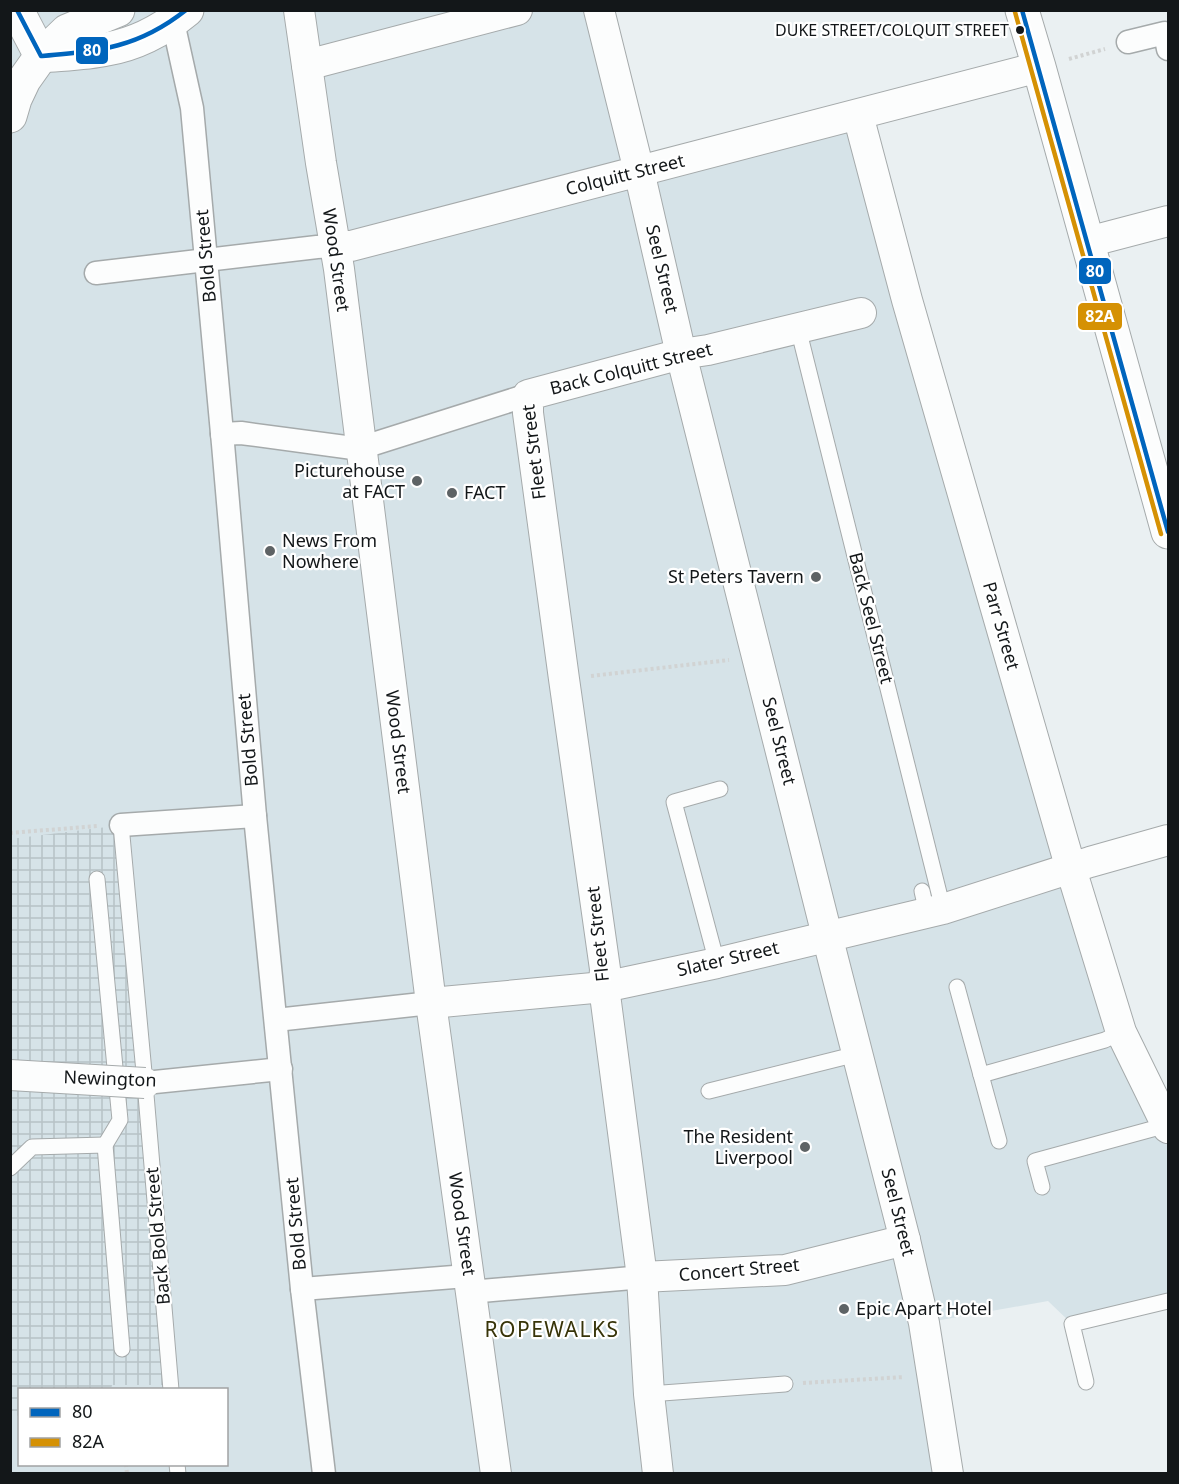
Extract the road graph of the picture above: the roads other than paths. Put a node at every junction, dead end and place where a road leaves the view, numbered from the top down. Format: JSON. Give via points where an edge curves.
{"nodes":[{"id":1,"x":17,"y":10,"type":"edge"},
{"id":2,"x":118,"y":10,"type":"edge"},
{"id":3,"x":298,"y":10,"type":"edge"},
{"id":4,"x":517,"y":10,"type":"edge"},
{"id":5,"x":599,"y":10,"type":"edge"},
{"id":6,"x":1022,"y":10,"type":"edge"},
{"id":7,"x":174,"y":14,"type":"edge"},
{"id":8,"x":61,"y":21,"type":"edge"},
{"id":9,"x":1128,"y":42,"type":"road end"},
{"id":10,"x":1168,"y":49,"type":"edge"},
{"id":11,"x":41,"y":56,"type":"junction"},
{"id":12,"x":1054,"y":63,"type":"junction"},
{"id":13,"x":308,"y":65,"type":"junction"},
{"id":14,"x":858,"y":115,"type":"junction"},
{"id":15,"x":10,"y":117,"type":"edge"},
{"id":16,"x":639,"y":171,"type":"junction"},
{"id":17,"x":1168,"y":221,"type":"edge"},
{"id":18,"x":1088,"y":242,"type":"junction"},
{"id":19,"x":336,"y":246,"type":"junction"},
{"id":20,"x":206,"y":260,"type":"junction"},
{"id":21,"x":96,"y":273,"type":"dead end"},
{"id":22,"x":861,"y":314,"type":"dead end"},
{"id":23,"x":798,"y":328,"type":"junction"},
{"id":24,"x":681,"y":354,"type":"junction"},
{"id":25,"x":528,"y":395,"type":"junction"},
{"id":26,"x":222,"y":434,"type":"junction"},
{"id":27,"x":1168,"y":532,"type":"edge"},
{"id":28,"x":720,"y":789,"type":"dead end"},
{"id":29,"x":255,"y":816,"type":"junction"},
{"id":30,"x":121,"y":825,"type":"joint"},
{"id":31,"x":1168,"y":840,"type":"edge"},
{"id":32,"x":1071,"y":869,"type":"junction"},
{"id":33,"x":97,"y":879,"type":"dead end"},
{"id":34,"x":931,"y":904,"type":"junction"},
{"id":35,"x":828,"y":935,"type":"junction"},
{"id":36,"x":717,"y":963,"type":"junction"},
{"id":37,"x":604,"y":987,"type":"junction"},
{"id":38,"x":957,"y":987,"type":"dead end"},
{"id":39,"x":431,"y":1003,"type":"junction"},
{"id":40,"x":276,"y":1020,"type":"junction"},
{"id":41,"x":1122,"y":1032,"type":"junction"},
{"id":42,"x":857,"y":1054,"type":"junction"},
{"id":43,"x":281,"y":1069,"type":"junction"},
{"id":44,"x":10,"y":1075,"type":"edge"},
{"id":45,"x":981,"y":1075,"type":"junction"},
{"id":46,"x":145,"y":1083,"type":"junction"},
{"id":47,"x":709,"y":1091,"type":"dead end"},
{"id":48,"x":1168,"y":1126,"type":"edge"},
{"id":49,"x":999,"y":1141,"type":"dead end"},
{"id":50,"x":105,"y":1144,"type":"junction"},
{"id":51,"x":10,"y":1168,"type":"edge"},
{"id":52,"x":1042,"y":1187,"type":"dead end"},
{"id":53,"x":905,"y":1240,"type":"junction"},
{"id":54,"x":454,"y":1277,"type":"dead end"},
{"id":55,"x":637,"y":1277,"type":"junction"},
{"id":56,"x":302,"y":1289,"type":"junction"},
{"id":57,"x":481,"y":1291,"type":"dead end"},
{"id":58,"x":1168,"y":1301,"type":"edge"},
{"id":59,"x":122,"y":1349,"type":"dead end"},
{"id":60,"x":1086,"y":1382,"type":"dead end"},
{"id":61,"x":784,"y":1384,"type":"road end"},
{"id":62,"x":171,"y":1388,"type":"edge"},
{"id":63,"x":649,"y":1394,"type":"junction"},
{"id":64,"x":324,"y":1473,"type":"edge"},
{"id":65,"x":496,"y":1473,"type":"edge"},
{"id":66,"x":658,"y":1473,"type":"edge"},
{"id":67,"x":948,"y":1473,"type":"edge"}],
"edges":[{"from":1,"to":11,"type":"street"},
{"from":2,"to":8,"type":"street"},
{"from":3,"to":13,"type":"street","name":"Wood Street"},
{"from":4,"to":13,"type":"street"},
{"from":5,"to":16,"type":"street","name":"Seel Street"},
{"from":6,"to":12,"type":"street"},
{"from":7,"to":11,"type":"street","via":[[139,40],[107,50]]},
{"from":7,"to":20,"type":"street","name":"Bold Street","via":[[192,108]]},
{"from":8,"to":11,"type":"street"},
{"from":9,"to":10,"type":"street","via":[[1165,33]]},
{"from":11,"to":15,"type":"street","via":[[24,80]]},
{"from":12,"to":14,"type":"street","name":"Colquitt Street"},
{"from":12,"to":18,"type":"street"},
{"from":13,"to":19,"type":"street","name":"Wood Street"},
{"from":14,"to":16,"type":"street","name":"Colquitt Street"},
{"from":14,"to":32,"type":"street","name":"Parr Street","via":[[907,300]]},
{"from":16,"to":19,"type":"street","name":"Colquitt Street","via":[[351,246]]},
{"from":16,"to":24,"type":"street","name":"Seel Street"},
{"from":17,"to":18,"type":"street"},
{"from":18,"to":27,"type":"street"},
{"from":19,"to":20,"type":"street","name":"Colquitt Street"},
{"from":19,"to":39,"type":"street","name":"Wood Street"},
{"from":20,"to":21,"type":"street","name":"Colquitt Street"},
{"from":20,"to":26,"type":"street","name":"Bold Street"},
{"from":22,"to":23,"type":"street","name":"Back Colquitt Street"},
{"from":23,"to":24,"type":"street","name":"Back Colquitt Street"},
{"from":23,"to":34,"type":"lane","name":"Back Seel Street"},
{"from":24,"to":25,"type":"street","name":"Back Colquitt Street"},
{"from":24,"to":35,"type":"street","name":"Seel Street"},
{"from":25,"to":26,"type":"street","name":"Back Colquitt Street","via":[[362,446]]},
{"from":25,"to":37,"type":"street","name":"Fleet Street","via":[[606,969]]},
{"from":26,"to":29,"type":"street","name":"Bold Street"},
{"from":28,"to":36,"type":"lane","via":[[674,802]]},
{"from":29,"to":30,"type":"street"},
{"from":29,"to":40,"type":"street","name":"Bold Street"},
{"from":30,"to":46,"type":"lane","name":"Back Bold Street"},
{"from":31,"to":32,"type":"street","name":"Slater Street"},
{"from":32,"to":34,"type":"street","name":"Slater Street"},
{"from":32,"to":41,"type":"street","name":"Parr Street"},
{"from":33,"to":50,"type":"lane","via":[[120,1120]]},
{"from":34,"to":35,"type":"street","name":"Slater Street"},
{"from":35,"to":36,"type":"street","name":"Slater Street"},
{"from":35,"to":42,"type":"street","name":"Seel Street"},
{"from":36,"to":37,"type":"street","name":"Slater Street"},
{"from":37,"to":39,"type":"street","name":"Slater Street"},
{"from":37,"to":55,"type":"street","name":"Fleet Street"},
{"from":38,"to":45,"type":"lane"},
{"from":39,"to":40,"type":"street","name":"Slater Street"},
{"from":39,"to":65,"type":"street","name":"Wood Street"},
{"from":40,"to":43,"type":"street","name":"Bold Street"},
{"from":41,"to":45,"type":"lane"},
{"from":41,"to":48,"type":"street","name":"Parr Street"},
{"from":42,"to":47,"type":"lane"},
{"from":42,"to":53,"type":"street","name":"Seel Street"},
{"from":43,"to":46,"type":"street","name":"Newington"},
{"from":43,"to":56,"type":"street","name":"Bold Street"},
{"from":44,"to":46,"type":"street","name":"Newington","bridge":true},
{"from":45,"to":49,"type":"lane"},
{"from":46,"to":62,"type":"lane","name":"Back Bold Street"},
{"from":48,"to":52,"type":"lane","via":[[1035,1161]]},
{"from":50,"to":51,"type":"lane","via":[[32,1147]]},
{"from":50,"to":59,"type":"lane"},
{"from":53,"to":55,"type":"street","name":"Concert Street","via":[[785,1270]]},
{"from":53,"to":67,"type":"street","name":"Seel Street","via":[[924,1323]]},
{"from":54,"to":56,"type":"street"},
{"from":55,"to":57,"type":"street","name":"Concert Street"},
{"from":55,"to":63,"type":"street","name":"Fleet Street"},
{"from":56,"to":64,"type":"street","name":"Bold Street"},
{"from":58,"to":60,"type":"lane","via":[[1072,1324]]},
{"from":61,"to":63,"type":"lane"},
{"from":63,"to":66,"type":"street","name":"Fleet Street"}]}
